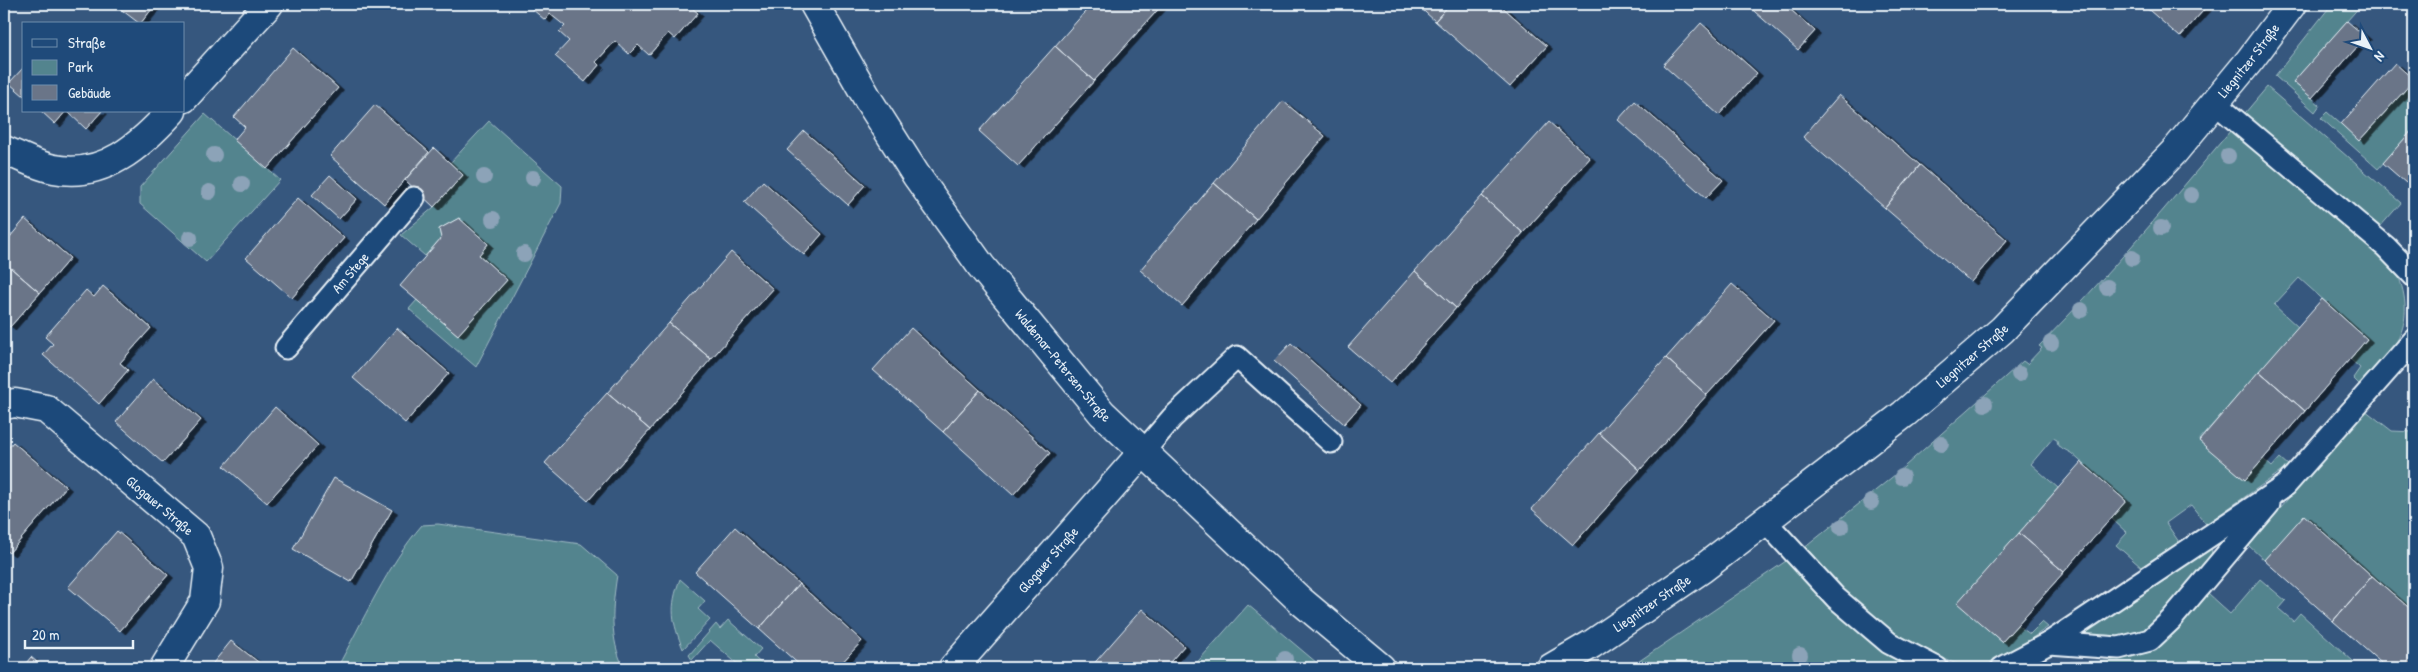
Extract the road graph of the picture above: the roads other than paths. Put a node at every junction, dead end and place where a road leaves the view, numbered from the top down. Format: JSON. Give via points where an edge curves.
{"nodes":[{"id":1,"x":269,"y":4,"type":"edge"},
{"id":2,"x":814,"y":4,"type":"edge"},
{"id":3,"x":2292,"y":4,"type":"edge"},
{"id":4,"x":185,"y":97,"type":"edge"},
{"id":5,"x":2215,"y":103,"type":"junction"},
{"id":6,"x":171,"y":112,"type":"edge"},
{"id":7,"x":4,"y":150,"type":"edge"},
{"id":8,"x":414,"y":198,"type":"dead end"},
{"id":9,"x":2414,"y":276,"type":"edge"},
{"id":10,"x":2414,"y":340,"type":"edge"},
{"id":11,"x":286,"y":348,"type":"dead end"},
{"id":12,"x":4,"y":405,"type":"edge"},
{"id":13,"x":1330,"y":442,"type":"dead end"},
{"id":14,"x":1143,"y":452,"type":"junction"},
{"id":15,"x":2286,"y":485,"type":"junction"},
{"id":16,"x":1765,"y":521,"type":"junction"},
{"id":17,"x":2049,"y":643,"type":"junction"},
{"id":18,"x":1592,"y":644,"type":"junction"},
{"id":19,"x":164,"y":668,"type":"edge"},
{"id":20,"x":953,"y":668,"type":"edge"},
{"id":21,"x":1381,"y":668,"type":"edge"},
{"id":22,"x":1551,"y":668,"type":"edge"},
{"id":23,"x":1579,"y":668,"type":"edge"},
{"id":24,"x":1937,"y":668,"type":"edge"},
{"id":25,"x":2002,"y":668,"type":"edge"}],
"edges":[{"from":1,"to":4,"type":"street"},
{"from":2,"to":14,"type":"street","name":"Waldemar-Petersen-Straße","via":[[874,109],[976,260],[1102,413]]},
{"from":3,"to":5,"type":"street","name":"Liegnitzer Straße"},
{"from":5,"to":9,"type":"lane","via":[[2386,247]]},
{"from":5,"to":16,"type":"street","name":"Liegnitzer Straße","via":[[2137,192],[2002,330],[1911,408]]},
{"from":6,"to":7,"type":"street","via":[[124,156],[99,166],[77,170],[54,169]]},
{"from":8,"to":11,"type":"lane","name":"Am Stege"},
{"from":10,"to":15,"type":"lane"},
{"from":12,"to":19,"type":"street","name":"Glogauer Straße","via":[[14,403],[46,410],[196,536],[209,568],[205,601]]},
{"from":13,"to":14,"type":"lane","via":[[1238,357],[1172,418]]},
{"from":14,"to":20,"type":"street","name":"Glogauer Straße"},
{"from":14,"to":21,"type":"street","name":"Waldemar-Petersen-Straße","via":[[1300,601]]},
{"from":15,"to":17,"type":"lane"},
{"from":15,"to":17,"type":"lane","via":[[2171,620],[2150,640],[2119,648]]},
{"from":16,"to":18,"type":"street","name":"Liegnitzer Straße","via":[[1702,569]]},
{"from":16,"to":24,"type":"lane","via":[[1836,598],[1889,643]]},
{"from":17,"to":25,"type":"lane"},
{"from":18,"to":22,"type":"street","name":"Liegnitzer Straße"},
{"from":18,"to":23,"type":"street","name":"Liegnitzer Straße"}]}
